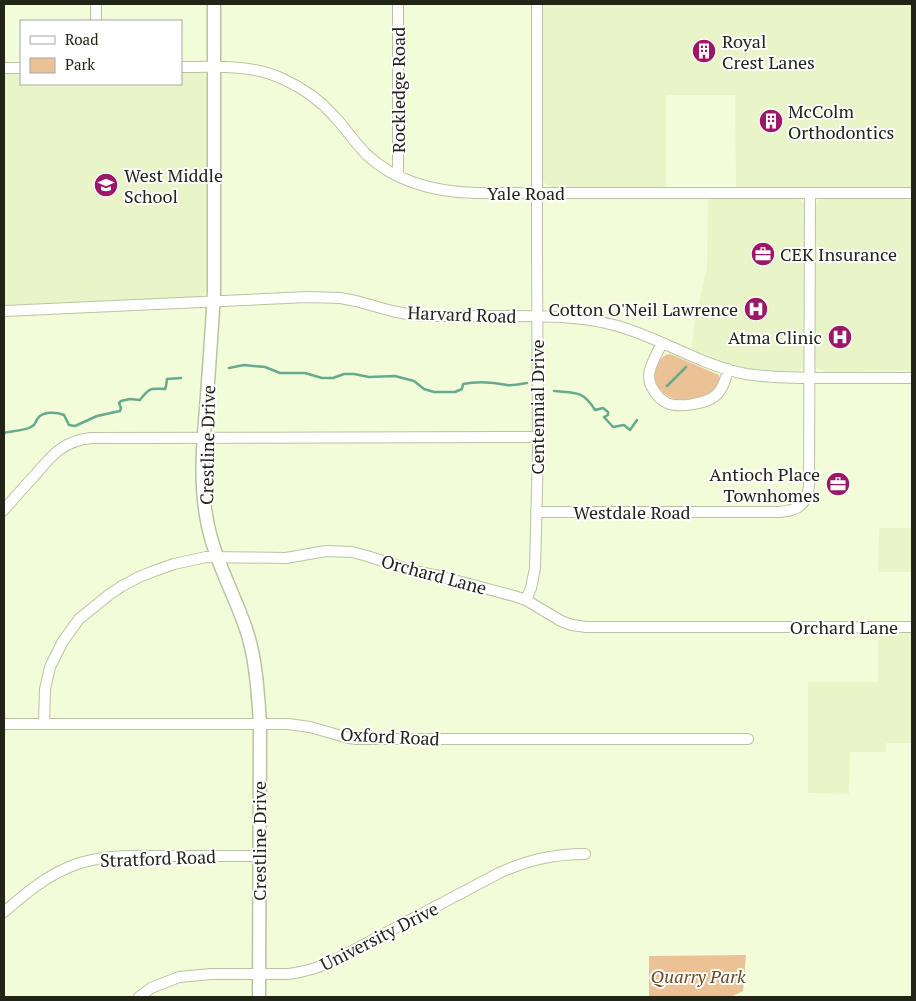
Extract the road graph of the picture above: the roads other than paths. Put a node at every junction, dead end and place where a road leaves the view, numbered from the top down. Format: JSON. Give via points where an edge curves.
{"nodes":[{"id":1,"x":96,"y":4,"type":"edge"},
{"id":2,"x":214,"y":4,"type":"edge"},
{"id":3,"x":398,"y":4,"type":"edge"},
{"id":4,"x":537,"y":4,"type":"edge"},
{"id":5,"x":96,"y":20,"type":"edge"},
{"id":6,"x":182,"y":67,"type":"edge"},
{"id":7,"x":213,"y":67,"type":"junction"},
{"id":8,"x":4,"y":68,"type":"edge"},
{"id":9,"x":20,"y":68,"type":"edge"},
{"id":10,"x":398,"y":176,"type":"junction"},
{"id":11,"x":537,"y":193,"type":"junction"},
{"id":12,"x":810,"y":193,"type":"junction"},
{"id":13,"x":912,"y":193,"type":"edge"},
{"id":14,"x":213,"y":302,"type":"junction"},
{"id":15,"x":4,"y":311,"type":"edge"},
{"id":16,"x":537,"y":316,"type":"junction"},
{"id":17,"x":662,"y":342,"type":"junction"},
{"id":18,"x":728,"y":369,"type":"junction"},
{"id":19,"x":809,"y":378,"type":"junction"},
{"id":20,"x":912,"y":378,"type":"edge"},
{"id":21,"x":538,"y":437,"type":"junction"},
{"id":22,"x":204,"y":438,"type":"junction"},
{"id":23,"x":5,"y":506,"type":"edge"},
{"id":24,"x":536,"y":512,"type":"junction"},
{"id":25,"x":217,"y":557,"type":"junction"},
{"id":26,"x":526,"y":600,"type":"junction"},
{"id":27,"x":912,"y":627,"type":"edge"},
{"id":28,"x":4,"y":724,"type":"edge"},
{"id":29,"x":44,"y":724,"type":"junction"},
{"id":30,"x":260,"y":724,"type":"junction"},
{"id":31,"x":748,"y":739,"type":"dead end"},
{"id":32,"x":585,"y":854,"type":"dead end"},
{"id":33,"x":259,"y":856,"type":"junction"},
{"id":34,"x":6,"y":905,"type":"edge"},
{"id":35,"x":259,"y":974,"type":"junction"},
{"id":36,"x":139,"y":997,"type":"edge"},
{"id":37,"x":259,"y":997,"type":"edge"}],
"edges":[{"from":1,"to":5,"type":"street"},
{"from":2,"to":7,"type":"street","name":"Crestline Drive"},
{"from":3,"to":10,"type":"street","name":"Rockledge Road"},
{"from":4,"to":11,"type":"street","name":"Centennial Drive"},
{"from":6,"to":7,"type":"street","name":"Yale Road"},
{"from":7,"to":10,"type":"street","name":"Yale Road","via":[[268,73],[296,86],[328,109],[368,156]]},
{"from":7,"to":14,"type":"street","name":"Crestline Drive"},
{"from":8,"to":9,"type":"street"},
{"from":10,"to":11,"type":"street","name":"Yale Road","via":[[422,186],[452,191]]},
{"from":11,"to":12,"type":"street","name":"Yale Road"},
{"from":11,"to":16,"type":"street","name":"Centennial Drive"},
{"from":12,"to":13,"type":"street","name":"Yale Road"},
{"from":12,"to":19,"type":"street","name":"Westdale Road"},
{"from":14,"to":15,"type":"street","name":"Harvard Road"},
{"from":14,"to":16,"type":"street","name":"Harvard Road","via":[[323,297],[356,301],[412,315]]},
{"from":14,"to":22,"type":"street","name":"Crestline Drive"},
{"from":16,"to":17,"type":"street","name":"Harvard Road","via":[[606,323]]},
{"from":16,"to":21,"type":"street","name":"Centennial Drive"},
{"from":17,"to":18,"type":"street","name":"Harvard Road"},
{"from":17,"to":18,"type":"street","via":[[649,377],[654,392],[666,403],[691,405],[707,401],[721,390]]},
{"from":18,"to":19,"type":"street","name":"Harvard Road","via":[[759,376]]},
{"from":19,"to":20,"type":"street","name":"Harvard Road"},
{"from":19,"to":24,"type":"street","name":"Westdale Road","via":[[808,491],[802,504],[794,510]]},
{"from":21,"to":22,"type":"street"},
{"from":21,"to":24,"type":"street","name":"Centennial Drive"},
{"from":22,"to":23,"type":"street","via":[[80,439],[54,453]]},
{"from":22,"to":25,"type":"street","name":"Crestline Drive","via":[[205,514]]},
{"from":24,"to":26,"type":"street","name":"Centennial Drive","via":[[535,568]]},
{"from":25,"to":26,"type":"street","name":"Orchard Lane","via":[[286,558],[326,551],[352,552]]},
{"from":25,"to":29,"type":"street","name":"Orchard Lane","via":[[154,570],[122,586],[80,619],[50,666],[45,690]]},
{"from":25,"to":30,"type":"street","name":"Crestline Drive","via":[[249,641]]},
{"from":26,"to":27,"type":"street","name":"Orchard Lane","via":[[561,621],[586,627]]},
{"from":28,"to":29,"type":"street","name":"Oxford Road"},
{"from":29,"to":30,"type":"street","name":"Oxford Road"},
{"from":30,"to":31,"type":"street","name":"Oxford Road","via":[[298,725],[345,738]]},
{"from":30,"to":33,"type":"street","name":"Crestline Drive"},
{"from":32,"to":35,"type":"street","name":"University Drive","via":[[550,856],[518,865],[318,968],[289,974]]},
{"from":33,"to":34,"type":"street","name":"Stratford Road","via":[[101,858],[53,875]]},
{"from":33,"to":35,"type":"street","name":"Crestline Drive"},
{"from":35,"to":36,"type":"street","name":"University Drive","via":[[194,974],[152,988]]},
{"from":35,"to":37,"type":"street","name":"Crestline Drive"}]}
